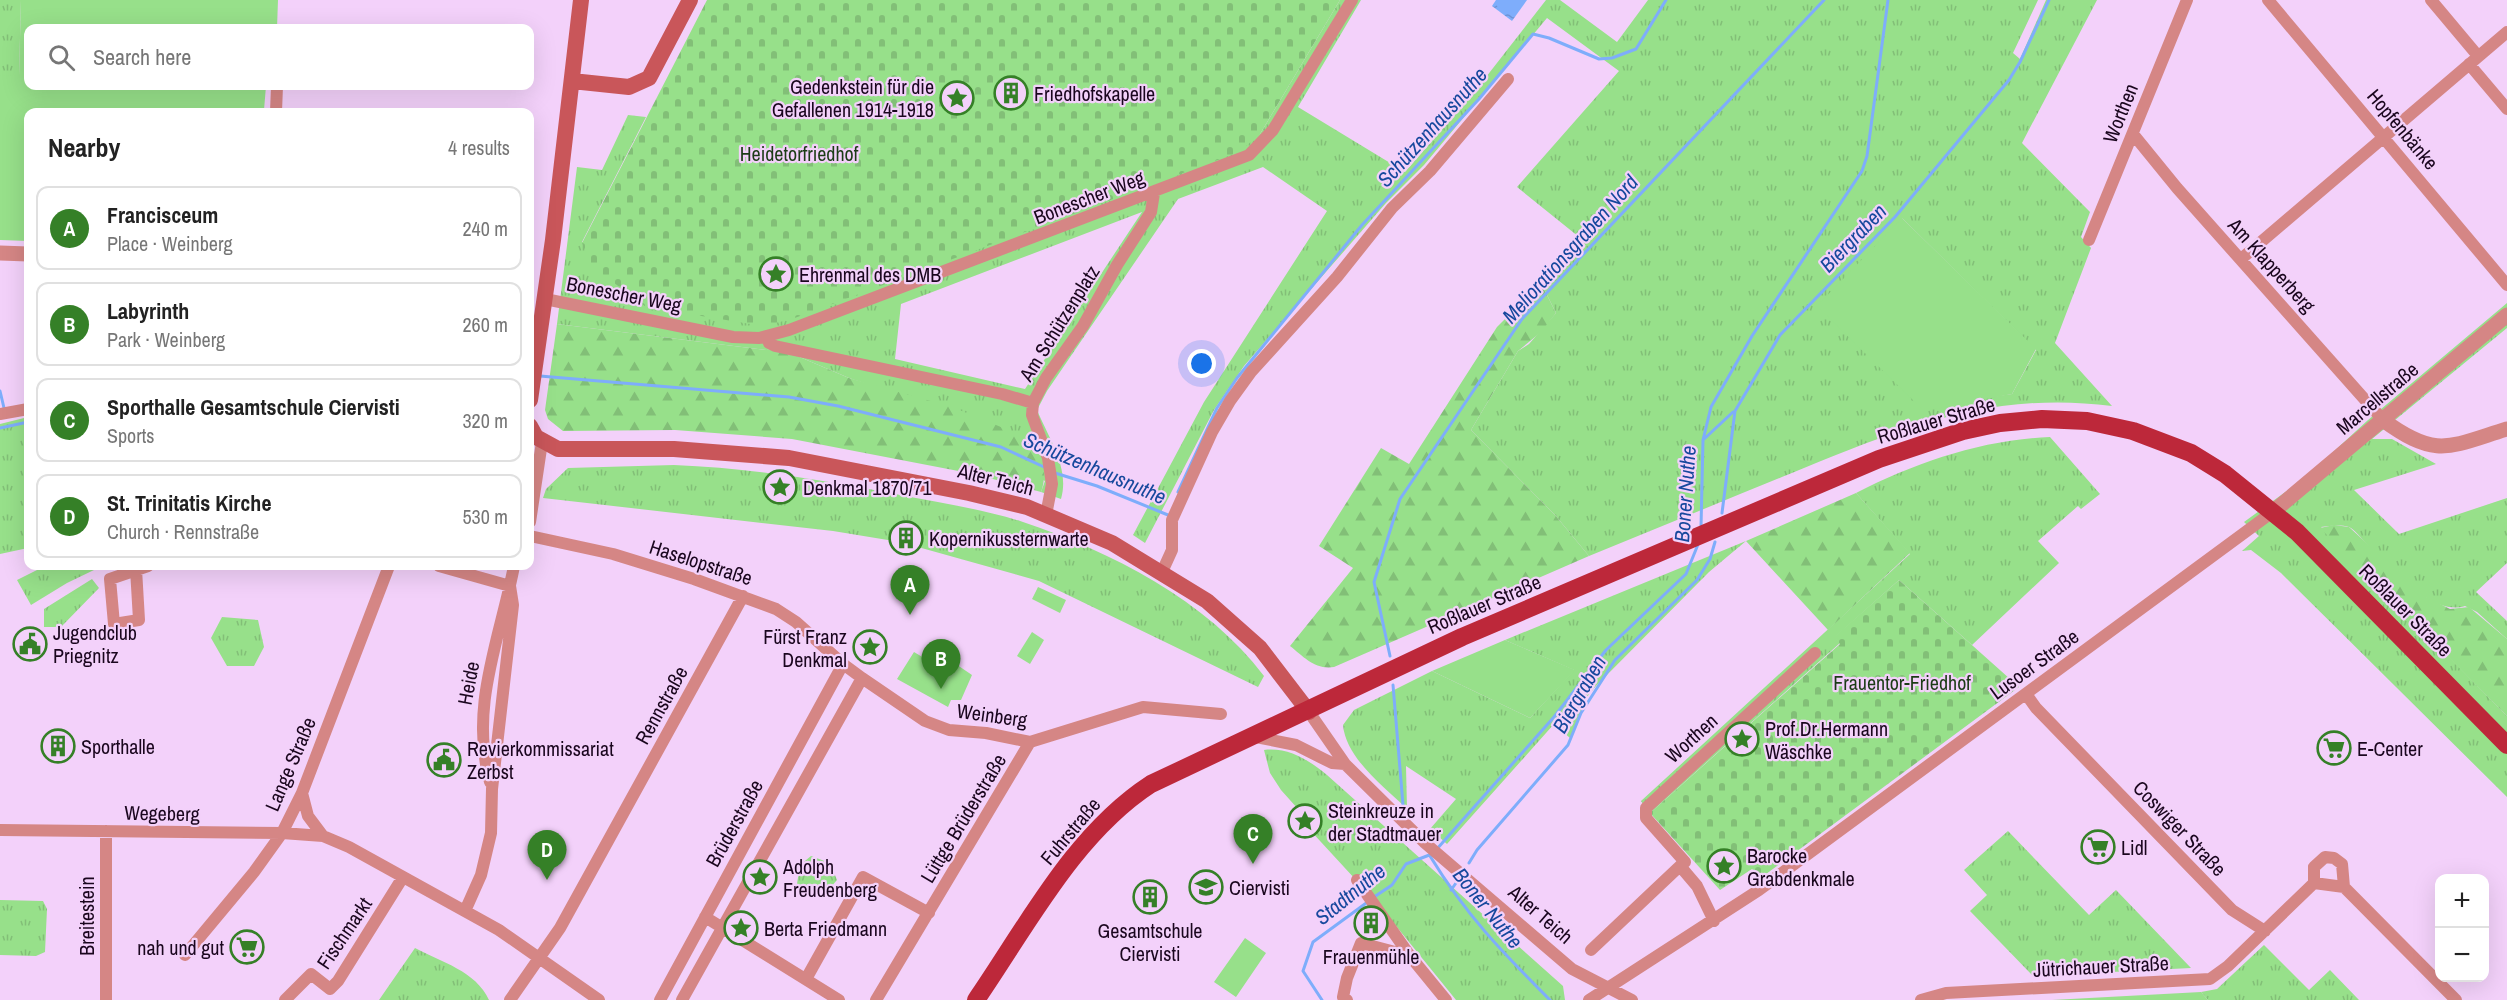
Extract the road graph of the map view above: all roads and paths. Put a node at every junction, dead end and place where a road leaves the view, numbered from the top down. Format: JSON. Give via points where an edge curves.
{"nodes":[{"id":1,"x":581,"y":0,"type":"edge"},
{"id":2,"x":690,"y":0,"type":"edge"},
{"id":3,"x":1352,"y":0,"type":"edge"},
{"id":4,"x":2187,"y":0,"type":"edge"},
{"id":5,"x":2268,"y":0,"type":"edge"},
{"id":6,"x":2431,"y":0,"type":"edge"},
{"id":7,"x":2507,"y":32,"type":"edge"},
{"id":8,"x":2474,"y":60,"type":"junction"},
{"id":9,"x":1508,"y":79,"type":"dead end"},
{"id":10,"x":572,"y":81,"type":"junction"},
{"id":11,"x":277,"y":90,"type":"edge"},
{"id":12,"x":276,"y":108,"type":"edge"},
{"id":13,"x":2507,"y":109,"type":"edge"},
{"id":14,"x":2133,"y":134,"type":"junction"},
{"id":15,"x":2385,"y":138,"type":"junction"},
{"id":16,"x":1154,"y":193,"type":"junction"},
{"id":17,"x":2089,"y":240,"type":"dead end"},
{"id":18,"x":1,"y":253,"type":"edge"},
{"id":19,"x":24,"y":254,"type":"edge"},
{"id":20,"x":2241,"y":259,"type":"junction"},
{"id":21,"x":2507,"y":285,"type":"edge"},
{"id":22,"x":545,"y":299,"type":"junction"},
{"id":23,"x":2507,"y":315,"type":"edge"},
{"id":24,"x":767,"y":336,"type":"junction"},
{"id":25,"x":534,"y":337,"type":"edge"},
{"id":26,"x":1033,"y":403,"type":"junction"},
{"id":27,"x":24,"y":410,"type":"edge"},
{"id":28,"x":0,"y":414,"type":"edge"},
{"id":29,"x":2383,"y":420,"type":"junction"},
{"id":30,"x":2507,"y":429,"type":"edge"},
{"id":31,"x":536,"y":448,"type":"edge"},
{"id":32,"x":534,"y":473,"type":"edge"},
{"id":33,"x":2274,"y":512,"type":"junction"},
{"id":34,"x":1046,"y":514,"type":"junction"},
{"id":35,"x":534,"y":537,"type":"edge"},
{"id":36,"x":387,"y":570,"type":"edge"},
{"id":37,"x":453,"y":570,"type":"edge"},
{"id":38,"x":513,"y":570,"type":"edge"},
{"id":39,"x":1162,"y":572,"type":"junction"},
{"id":40,"x":510,"y":586,"type":"junction"},
{"id":41,"x":743,"y":596,"type":"junction"},
{"id":42,"x":1815,"y":653,"type":"dead end"},
{"id":43,"x":843,"y":664,"type":"junction"},
{"id":44,"x":862,"y":678,"type":"junction"},
{"id":45,"x":2026,"y":694,"type":"junction"},
{"id":46,"x":1309,"y":712,"type":"junction"},
{"id":47,"x":1221,"y":714,"type":"dead end"},
{"id":48,"x":1256,"y":736,"type":"junction"},
{"id":49,"x":1030,"y":741,"type":"junction"},
{"id":50,"x":2507,"y":745,"type":"edge"},
{"id":51,"x":1345,"y":764,"type":"junction"},
{"id":52,"x":492,"y":789,"type":"junction"},
{"id":53,"x":302,"y":793,"type":"junction"},
{"id":54,"x":0,"y":830,"type":"edge"},
{"id":55,"x":106,"y":831,"type":"junction"},
{"id":56,"x":282,"y":833,"type":"junction"},
{"id":57,"x":323,"y":836,"type":"junction"},
{"id":58,"x":1682,"y":864,"type":"junction"},
{"id":59,"x":403,"y":877,"type":"junction"},
{"id":60,"x":1357,"y":880,"type":"dead end"},
{"id":61,"x":2314,"y":884,"type":"junction"},
{"id":62,"x":2344,"y":887,"type":"junction"},
{"id":63,"x":465,"y":911,"type":"junction"},
{"id":64,"x":928,"y":913,"type":"junction"},
{"id":65,"x":705,"y":917,"type":"junction"},
{"id":66,"x":1714,"y":921,"type":"junction"},
{"id":67,"x":722,"y":927,"type":"junction"},
{"id":68,"x":2265,"y":931,"type":"junction"},
{"id":69,"x":1591,"y":950,"type":"dead end"},
{"id":70,"x":185,"y":955,"type":"dead end"},
{"id":71,"x":1410,"y":956,"type":"junction"},
{"id":72,"x":540,"y":957,"type":"junction"},
{"id":73,"x":806,"y":979,"type":"junction"},
{"id":74,"x":1610,"y":987,"type":"junction"},
{"id":75,"x":106,"y":1000,"type":"edge"},
{"id":76,"x":285,"y":1000,"type":"edge"},
{"id":77,"x":510,"y":1000,"type":"edge"},
{"id":78,"x":599,"y":1000,"type":"edge"},
{"id":79,"x":660,"y":1000,"type":"edge"},
{"id":80,"x":682,"y":1000,"type":"edge"},
{"id":81,"x":839,"y":1000,"type":"edge"},
{"id":82,"x":876,"y":1000,"type":"edge"},
{"id":83,"x":976,"y":1000,"type":"edge"},
{"id":84,"x":1347,"y":1000,"type":"edge"},
{"id":85,"x":1446,"y":1000,"type":"edge"},
{"id":86,"x":1589,"y":1000,"type":"edge"},
{"id":87,"x":1632,"y":1000,"type":"edge"},
{"id":88,"x":1921,"y":1000,"type":"edge"},
{"id":89,"x":2456,"y":1000,"type":"edge"}],
"edges":[{"from":1,"to":10,"type":"main road"},
{"from":2,"to":10,"type":"main road","via":[[649,78],[629,87]]},
{"from":3,"to":16,"type":"street","name":"Bonescher Weg","via":[[1273,130],[1258,148],[1238,161]]},
{"from":4,"to":14,"type":"street","name":"Worthen"},
{"from":5,"to":15,"type":"street","name":"Hopfenbänke"},
{"from":6,"to":8,"type":"street"},
{"from":7,"to":8,"type":"street"},
{"from":8,"to":13,"type":"street"},
{"from":8,"to":15,"type":"street"},
{"from":9,"to":39,"type":"street","via":[[1430,171],[1392,208],[1230,401],[1173,520],[1172,550]]},
{"from":10,"to":22,"type":"main road"},
{"from":11,"to":12,"type":"street"},
{"from":14,"to":17,"type":"street","name":"Worthen"},
{"from":14,"to":20,"type":"street","name":"Am Klapperberg"},
{"from":15,"to":20,"type":"street"},
{"from":15,"to":21,"type":"street","name":"Hopfenbänke"},
{"from":16,"to":24,"type":"street","name":"Bonescher Weg"},
{"from":16,"to":26,"type":"street","name":"Am Schützenplatz","via":[[1151,212]]},
{"from":18,"to":19,"type":"street"},
{"from":20,"to":29,"type":"street","name":"Am Klapperberg"},
{"from":22,"to":24,"type":"street","name":"Bonescher Weg","via":[[733,337]]},
{"from":22,"to":25,"type":"main road"},
{"from":23,"to":29,"type":"street","name":"Marcellstraße"},
{"from":24,"to":26,"type":"street","via":[[775,346]]},
{"from":26,"to":34,"type":"street","name":"Am Schützenplatz","via":[[1032,415],[1051,477]]},
{"from":27,"to":28,"type":"street"},
{"from":29,"to":30,"type":"street","via":[[2414,440],[2437,448]]},
{"from":29,"to":33,"type":"street","name":"Marcellstraße"},
{"from":31,"to":32,"type":"street"},
{"from":31,"to":34,"type":"main road","name":"Alter Teich","via":[[674,449],[789,458],[990,497]]},
{"from":33,"to":45,"type":"street","name":"Lusoer Straße"},
{"from":33,"to":46,"type":"main road","name":"Roßlauer Straße","via":[[2215,467],[2158,438],[2112,425],[2042,419],[2000,423],[1926,442],[1852,470],[1462,637]]},
{"from":33,"to":50,"type":"main road","name":"Roßlauer Straße"},
{"from":34,"to":39,"type":"main road","name":"Alter Teich","via":[[1112,543]]},
{"from":35,"to":41,"type":"street","name":"Haselopstraße","via":[[613,555]]},
{"from":36,"to":53,"type":"street","name":"Lange Straße"},
{"from":37,"to":40,"type":"street"},
{"from":38,"to":40,"type":"street","name":"Heide"},
{"from":39,"to":46,"type":"main road","name":"Alter Teich","via":[[1213,606],[1248,636]]},
{"from":40,"to":52,"type":"street","name":"Heide","via":[[513,605]]},
{"from":40,"to":52,"type":"street","name":"Heide","via":[[481,716],[482,755]]},
{"from":41,"to":43,"type":"street","name":"Haselopstraße","via":[[787,615]]},
{"from":41,"to":72,"type":"street","name":"Rennstraße","via":[[560,928]]},
{"from":42,"to":58,"type":"street","name":"Worthen","via":[[1646,808],[1646,818]]},
{"from":43,"to":44,"type":"street","name":"Weinberg"},
{"from":43,"to":65,"type":"street","name":"Brüderstraße"},
{"from":44,"to":49,"type":"street","name":"Weinberg","via":[[925,721],[949,730]]},
{"from":44,"to":67,"type":"street","name":"Brüderstraße"},
{"from":45,"to":66,"type":"street","name":"Lusoer Straße"},
{"from":45,"to":68,"type":"street","name":"Coswiger Straße","via":[[2232,910]]},
{"from":46,"to":48,"type":"main road","name":"Fuhrstraße"},
{"from":46,"to":51,"type":"street","name":"Alter Teich"},
{"from":47,"to":49,"type":"street","name":"Weinberg","via":[[1143,707]]},
{"from":48,"to":51,"type":"street","name":"Alter Teich","via":[[1296,745],[1332,763]]},
{"from":48,"to":83,"type":"main road","name":"Fuhrstraße","via":[[1151,784],[1105,820],[1078,851]]},
{"from":49,"to":64,"type":"street","name":"Lüttge Brüderstraße"},
{"from":51,"to":74,"type":"street","name":"Alter Teich","via":[[1425,843],[1572,969]]},
{"from":52,"to":63,"type":"street","name":"Heide","via":[[487,855]]},
{"from":53,"to":56,"type":"street","name":"Lange Straße"},
{"from":53,"to":57,"type":"street","name":"Wegeberg","via":[[308,816]]},
{"from":54,"to":55,"type":"street","name":"Wegeberg"},
{"from":55,"to":56,"type":"street","name":"Wegeberg"},
{"from":55,"to":75,"type":"street","name":"Breitestein"},
{"from":56,"to":57,"type":"street","name":"Wegeberg"},
{"from":56,"to":70,"type":"street","name":"Lange Straße"},
{"from":57,"to":59,"type":"street","name":"Wegeberg"},
{"from":58,"to":66,"type":"street","name":"Worthen","via":[[1698,886]]},
{"from":58,"to":69,"type":"street"},
{"from":59,"to":63,"type":"street","name":"Wegeberg"},
{"from":59,"to":76,"type":"street","name":"Fischmarkt","via":[[338,981],[330,989],[311,974]]},
{"from":60,"to":71,"type":"street"},
{"from":61,"to":62,"type":"street"},
{"from":61,"to":62,"type":"street","via":[[2314,867],[2321,859],[2330,857],[2342,864]]},
{"from":61,"to":68,"type":"street"},
{"from":62,"to":89,"type":"street"},
{"from":63,"to":72,"type":"street","name":"Wegeberg"},
{"from":64,"to":73,"type":"street","name":"Lüttge Brüderstraße","via":[[863,877]]},
{"from":64,"to":82,"type":"street","name":"Lüttge Brüderstraße"},
{"from":65,"to":67,"type":"street"},
{"from":65,"to":79,"type":"street","name":"Brüderstraße"},
{"from":66,"to":74,"type":"street","name":"Lusoer Straße"},
{"from":67,"to":73,"type":"street"},
{"from":67,"to":80,"type":"street","name":"Brüderstraße"},
{"from":68,"to":88,"type":"street","name":"Jütrichauer Straße","via":[[2210,980],[1946,993]]},
{"from":71,"to":84,"type":"street","via":[[1361,943],[1347,978]]},
{"from":71,"to":85,"type":"street"},
{"from":72,"to":77,"type":"street","name":"Rennstraße"},
{"from":72,"to":78,"type":"street","name":"Wegeberg"},
{"from":73,"to":81,"type":"street"},
{"from":74,"to":86,"type":"street","name":"Lusoer Straße"},
{"from":74,"to":87,"type":"street","name":"Alter Teich"}]}
